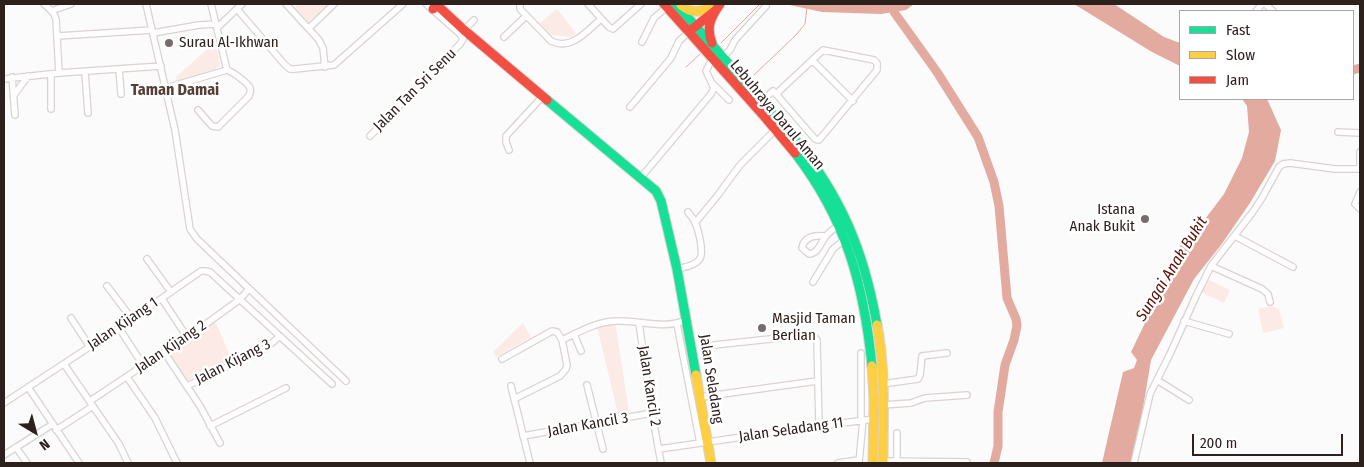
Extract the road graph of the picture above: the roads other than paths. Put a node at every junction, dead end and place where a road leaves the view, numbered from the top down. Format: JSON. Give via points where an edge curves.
{"nodes":[{"id":1,"x":44,"y":4,"type":"edge"},
{"id":2,"x":71,"y":4,"type":"edge"},
{"id":3,"x":146,"y":4,"type":"edge"},
{"id":4,"x":212,"y":4,"type":"edge"},
{"id":5,"x":242,"y":4,"type":"edge"},
{"id":6,"x":286,"y":4,"type":"edge"},
{"id":7,"x":297,"y":4,"type":"edge"},
{"id":8,"x":334,"y":4,"type":"edge"},
{"id":9,"x":403,"y":4,"type":"edge"},
{"id":10,"x":520,"y":4,"type":"edge"},
{"id":11,"x":588,"y":4,"type":"edge"},
{"id":12,"x":641,"y":4,"type":"edge"},
{"id":13,"x":680,"y":4,"type":"edge"},
{"id":14,"x":669,"y":5,"type":"edge"},
{"id":15,"x":716,"y":6,"type":"edge"},
{"id":16,"x":766,"y":6,"type":"dead end"},
{"id":17,"x":430,"y":7,"type":"edge"},
{"id":18,"x":237,"y":9,"type":"junction"},
{"id":19,"x":292,"y":10,"type":"junction"},
{"id":20,"x":51,"y":11,"type":"junction"},
{"id":21,"x":526,"y":16,"type":"junction"},
{"id":22,"x":601,"y":19,"type":"junction"},
{"id":23,"x":474,"y":20,"type":"dead end"},
{"id":24,"x":217,"y":26,"type":"junction"},
{"id":25,"x":690,"y":27,"type":"junction"},
{"id":26,"x":309,"y":28,"type":"junction"},
{"id":27,"x":464,"y":30,"type":"junction"},
{"id":28,"x":152,"y":31,"type":"junction"},
{"id":29,"x":58,"y":36,"type":"junction"},
{"id":30,"x":504,"y":37,"type":"dead end"},
{"id":31,"x":642,"y":42,"type":"dead end"},
{"id":32,"x":715,"y":49,"type":"junction"},
{"id":33,"x":723,"y":58,"type":"junction"},
{"id":34,"x":712,"y":59,"type":"junction"},
{"id":35,"x":813,"y":60,"type":"junction"},
{"id":36,"x":161,"y":66,"type":"junction"},
{"id":37,"x":325,"y":67,"type":"junction"},
{"id":38,"x":119,"y":69,"type":"junction"},
{"id":39,"x":227,"y":70,"type":"junction"},
{"id":40,"x":84,"y":72,"type":"junction"},
{"id":41,"x":59,"y":73,"type":"junction"},
{"id":42,"x":50,"y":74,"type":"junction"},
{"id":43,"x":28,"y":76,"type":"junction"},
{"id":44,"x":12,"y":77,"type":"junction"},
{"id":45,"x":4,"y":79,"type":"edge"},
{"id":46,"x":713,"y":84,"type":"junction"},
{"id":47,"x":166,"y":88,"type":"junction"},
{"id":48,"x":121,"y":94,"type":"dead end"},
{"id":49,"x":14,"y":95,"type":"junction"},
{"id":50,"x":776,"y":95,"type":"junction"},
{"id":51,"x":543,"y":96,"type":"junction"},
{"id":52,"x":729,"y":100,"type":"dead end"},
{"id":53,"x":762,"y":101,"type":"junction"},
{"id":54,"x":853,"y":101,"type":"junction"},
{"id":55,"x":630,"y":107,"type":"dead end"},
{"id":56,"x":768,"y":108,"type":"junction"},
{"id":57,"x":51,"y":109,"type":"dead end"},
{"id":58,"x":198,"y":110,"type":"dead end"},
{"id":59,"x":88,"y":112,"type":"dead end"},
{"id":60,"x":15,"y":115,"type":"dead end"},
{"id":61,"x":775,"y":130,"type":"junction"},
{"id":62,"x":1338,"y":132,"type":"dead end"},
{"id":63,"x":1360,"y":133,"type":"edge"},
{"id":64,"x":370,"y":136,"type":"dead end"},
{"id":65,"x":509,"y":150,"type":"dead end"},
{"id":66,"x":1360,"y":152,"type":"edge"},
{"id":67,"x":1360,"y":168,"type":"edge"},
{"id":68,"x":643,"y":175,"type":"dead end"},
{"id":69,"x":1360,"y":192,"type":"edge"},
{"id":70,"x":1360,"y":209,"type":"edge"},
{"id":71,"x":688,"y":212,"type":"dead end"},
{"id":72,"x":695,"y":222,"type":"junction"},
{"id":73,"x":839,"y":225,"type":"junction"},
{"id":74,"x":825,"y":236,"type":"dead end"},
{"id":75,"x":1235,"y":236,"type":"junction"},
{"id":76,"x":845,"y":239,"type":"junction"},
{"id":77,"x":147,"y":259,"type":"dead end"},
{"id":78,"x":1211,"y":266,"type":"junction"},
{"id":79,"x":1293,"y":267,"type":"dead end"},
{"id":80,"x":678,"y":269,"type":"junction"},
{"id":81,"x":813,"y":282,"type":"dead end"},
{"id":82,"x":107,"y":286,"type":"dead end"},
{"id":83,"x":249,"y":289,"type":"junction"},
{"id":84,"x":171,"y":292,"type":"junction"},
{"id":85,"x":162,"y":298,"type":"junction"},
{"id":86,"x":239,"y":300,"type":"junction"},
{"id":87,"x":1270,"y":302,"type":"dead end"},
{"id":88,"x":71,"y":318,"type":"dead end"},
{"id":89,"x":132,"y":319,"type":"junction"},
{"id":90,"x":686,"y":320,"type":"junction"},
{"id":91,"x":1184,"y":321,"type":"junction"},
{"id":92,"x":638,"y":322,"type":"junction"},
{"id":93,"x":677,"y":324,"type":"junction"},
{"id":94,"x":119,"y":328,"type":"junction"},
{"id":95,"x":574,"y":334,"type":"junction"},
{"id":96,"x":1229,"y":334,"type":"dead end"},
{"id":97,"x":187,"y":337,"type":"junction"},
{"id":98,"x":279,"y":337,"type":"junction"},
{"id":99,"x":562,"y":340,"type":"junction"},
{"id":100,"x":714,"y":345,"type":"dead end"},
{"id":101,"x":90,"y":347,"type":"junction"},
{"id":102,"x":581,"y":351,"type":"dead end"},
{"id":103,"x":164,"y":352,"type":"junction"},
{"id":104,"x":862,"y":353,"type":"dead end"},
{"id":105,"x":947,"y":353,"type":"dead end"},
{"id":106,"x":502,"y":359,"type":"dead end"},
{"id":107,"x":64,"y":364,"type":"junction"},
{"id":108,"x":143,"y":366,"type":"junction"},
{"id":109,"x":127,"y":376,"type":"junction"},
{"id":110,"x":1158,"y":380,"type":"junction"},
{"id":111,"x":346,"y":381,"type":"dead end"},
{"id":112,"x":818,"y":381,"type":"junction"},
{"id":113,"x":332,"y":384,"type":"dead end"},
{"id":114,"x":882,"y":384,"type":"junction"},
{"id":115,"x":587,"y":385,"type":"dead end"},
{"id":116,"x":186,"y":386,"type":"junction"},
{"id":117,"x":511,"y":386,"type":"dead end"},
{"id":118,"x":28,"y":388,"type":"junction"},
{"id":119,"x":286,"y":388,"type":"dead end"},
{"id":120,"x":967,"y":395,"type":"dead end"},
{"id":121,"x":700,"y":397,"type":"junction"},
{"id":122,"x":514,"y":399,"type":"junction"},
{"id":123,"x":1188,"y":400,"type":"dead end"},
{"id":124,"x":4,"y":403,"type":"edge"},
{"id":125,"x":91,"y":403,"type":"junction"},
{"id":126,"x":883,"y":405,"type":"junction"},
{"id":127,"x":652,"y":413,"type":"junction"},
{"id":128,"x":874,"y":419,"type":"junction"},
{"id":129,"x":862,"y":420,"type":"junction"},
{"id":130,"x":596,"y":423,"type":"junction"},
{"id":131,"x":210,"y":426,"type":"junction"},
{"id":132,"x":819,"y":426,"type":"junction"},
{"id":133,"x":54,"y":427,"type":"junction"},
{"id":134,"x":897,"y":433,"type":"dead end"},
{"id":135,"x":523,"y":436,"type":"junction"},
{"id":136,"x":703,"y":442,"type":"junction"},
{"id":137,"x":220,"y":444,"type":"dead end"},
{"id":138,"x":16,"y":447,"type":"junction"},
{"id":139,"x":603,"y":448,"type":"dead end"},
{"id":140,"x":659,"y":449,"type":"junction"},
{"id":141,"x":5,"y":453,"type":"edge"},
{"id":142,"x":859,"y":461,"type":"edge"},
{"id":143,"x":883,"y":462,"type":"edge"},
{"id":144,"x":900,"y":462,"type":"edge"},
{"id":145,"x":967,"y":462,"type":"edge"},
{"id":146,"x":27,"y":463,"type":"edge"},
{"id":147,"x":79,"y":463,"type":"edge"},
{"id":148,"x":128,"y":463,"type":"edge"},
{"id":149,"x":177,"y":463,"type":"edge"},
{"id":150,"x":530,"y":463,"type":"edge"},
{"id":151,"x":661,"y":463,"type":"edge"},
{"id":152,"x":711,"y":463,"type":"edge"},
{"id":153,"x":838,"y":463,"type":"edge"},
{"id":154,"x":873,"y":463,"type":"edge"},
{"id":155,"x":1134,"y":463,"type":"edge"}],
"edges":[{"from":1,"to":20,"type":"street"},
{"from":2,"to":20,"type":"street"},
{"from":3,"to":28,"type":"street"},
{"from":4,"to":24,"type":"street"},
{"from":5,"to":18,"type":"street"},
{"from":6,"to":19,"type":"street"},
{"from":7,"to":19,"type":"street"},
{"from":8,"to":26,"type":"street"},
{"from":9,"to":37,"type":"street","via":[[334,66]]},
{"from":10,"to":21,"type":"street"},
{"from":11,"to":22,"type":"street"},
{"from":12,"to":22,"type":"street","via":[[613,29]]},
{"from":13,"to":15,"type":"main road","via":[[697,12]]},
{"from":14,"to":25,"type":"main road","name":"Lebuhraya Darul Aman"},
{"from":14,"to":31,"type":"street","via":[[654,18]]},
{"from":15,"to":25,"type":"main road"},
{"from":15,"to":32,"type":"main road","via":[[708,28]]},
{"from":16,"to":33,"type":"street","via":[[734,40]]},
{"from":17,"to":27,"type":"main road","name":"Jalan Seladang","via":[[437,5]]},
{"from":17,"to":64,"type":"street","name":"Jalan Tan Sri Senu","via":[[460,34],[460,44]]},
{"from":18,"to":24,"type":"street"},
{"from":18,"to":37,"type":"street","via":[[290,69]]},
{"from":19,"to":26,"type":"street"},
{"from":20,"to":29,"type":"street","via":[[56,19]]},
{"from":21,"to":22,"type":"street","via":[[551,41],[558,43],[576,41]]},
{"from":21,"to":30,"type":"street"},
{"from":23,"to":27,"type":"street"},
{"from":24,"to":28,"type":"street"},
{"from":24,"to":39,"type":"street"},
{"from":25,"to":32,"type":"main road","name":"Lebuhraya Darul Aman"},
{"from":25,"to":34,"type":"main road","name":"Lebuhraya Darul Aman"},
{"from":25,"to":55,"type":"street","via":[[671,58]]},
{"from":26,"to":37,"type":"street","via":[[321,44]]},
{"from":27,"to":51,"type":"main road","name":"Jalan Seladang"},
{"from":28,"to":29,"type":"street"},
{"from":28,"to":36,"type":"street"},
{"from":29,"to":41,"type":"street"},
{"from":32,"to":33,"type":"main road","name":"Lebuhraya Darul Aman"},
{"from":33,"to":53,"type":"main road","name":"Lebuhraya Darul Aman"},
{"from":34,"to":46,"type":"street","via":[[706,71]]},
{"from":34,"to":61,"type":"main road","name":"Lebuhraya Darul Aman"},
{"from":35,"to":50,"type":"street"},
{"from":35,"to":54,"type":"street"},
{"from":35,"to":54,"type":"street","via":[[823,50],[877,63],[877,70]]},
{"from":36,"to":38,"type":"street"},
{"from":36,"to":47,"type":"street"},
{"from":38,"to":40,"type":"street"},
{"from":38,"to":48,"type":"street"},
{"from":39,"to":47,"type":"street"},
{"from":39,"to":58,"type":"street","via":[[249,86],[249,96],[218,127],[212,126]]},
{"from":40,"to":41,"type":"street"},
{"from":40,"to":59,"type":"street"},
{"from":41,"to":42,"type":"street"},
{"from":42,"to":43,"type":"street"},
{"from":42,"to":57,"type":"street"},
{"from":43,"to":44,"type":"street"},
{"from":43,"to":49,"type":"street"},
{"from":44,"to":45,"type":"street"},
{"from":44,"to":49,"type":"street"},
{"from":46,"to":52,"type":"street"},
{"from":46,"to":68,"type":"street","via":[[711,94]]},
{"from":47,"to":83,"type":"street","via":[[190,229]]},
{"from":49,"to":60,"type":"street"},
{"from":50,"to":53,"type":"street"},
{"from":50,"to":54,"type":"street","via":[[817,140]]},
{"from":50,"to":56,"type":"street"},
{"from":51,"to":65,"type":"street","via":[[506,136]]},
{"from":51,"to":80,"type":"main road","name":"Jalan Seladang","via":[[658,194]]},
{"from":53,"to":56,"type":"main road","name":"Lebuhraya Darul Aman"},
{"from":56,"to":114,"type":"main road","name":"Lebuhraya Darul Aman","via":[[799,142],[834,195],[846,220],[874,309],[881,350]]},
{"from":61,"to":72,"type":"street","via":[[740,165]]},
{"from":61,"to":73,"type":"main road","name":"Lebuhraya Darul Aman","via":[[812,177]]},
{"from":62,"to":63,"type":"street"},
{"from":66,"to":67,"type":"street"},
{"from":67,"to":75,"type":"street","via":[[1283,164]]},
{"from":69,"to":70,"type":"street","via":[[1355,204]]},
{"from":71,"to":72,"type":"street"},
{"from":72,"to":80,"type":"street","via":[[702,248],[701,258]]},
{"from":73,"to":74,"type":"street"},
{"from":73,"to":76,"type":"main road","name":"Lebuhraya Darul Aman"},
{"from":75,"to":78,"type":"street"},
{"from":75,"to":79,"type":"street"},
{"from":76,"to":81,"type":"street","via":[[833,248]]},
{"from":76,"to":128,"type":"main road","name":"Lebuhraya Darul Aman","via":[[866,311],[872,357]]},
{"from":77,"to":84,"type":"street"},
{"from":78,"to":87,"type":"street","via":[[1262,289]]},
{"from":78,"to":91,"type":"street"},
{"from":80,"to":90,"type":"main road","name":"Jalan Seladang"},
{"from":82,"to":89,"type":"street"},
{"from":83,"to":86,"type":"street","name":"Jalan Kijang 2"},
{"from":83,"to":111,"type":"street"},
{"from":84,"to":85,"type":"street","name":"Jalan Kijang 1"},
{"from":84,"to":86,"type":"street","name":"Jalan Kijang 1","via":[[205,270]]},
{"from":85,"to":89,"type":"street","name":"Jalan Kijang 1"},
{"from":85,"to":97,"type":"street"},
{"from":86,"to":97,"type":"street","name":"Jalan Kijang 2"},
{"from":86,"to":98,"type":"street"},
{"from":88,"to":101,"type":"street"},
{"from":89,"to":94,"type":"street","name":"Jalan Kijang 1"},
{"from":90,"to":93,"type":"street"},
{"from":90,"to":121,"type":"main road","name":"Jalan Seladang"},
{"from":91,"to":96,"type":"street"},
{"from":91,"to":110,"type":"street"},
{"from":92,"to":93,"type":"street"},
{"from":92,"to":95,"type":"street","via":[[610,321]]},
{"from":92,"to":127,"type":"street","name":"Jalan Kancil 2"},
{"from":93,"to":136,"type":"street"},
{"from":94,"to":101,"type":"street","name":"Jalan Kijang 1"},
{"from":94,"to":108,"type":"street"},
{"from":95,"to":99,"type":"street"},
{"from":95,"to":102,"type":"street"},
{"from":97,"to":103,"type":"street","name":"Jalan Kijang 2"},
{"from":98,"to":113,"type":"street"},
{"from":98,"to":116,"type":"street","name":"Jalan Kijang 3","via":[[266,348]]},
{"from":99,"to":106,"type":"street","via":[[557,332],[552,332]]},
{"from":99,"to":122,"type":"street","via":[[564,373]]},
{"from":100,"to":112,"type":"street","via":[[812,335],[817,340]]},
{"from":101,"to":107,"type":"street","name":"Jalan Kijang 1"},
{"from":103,"to":108,"type":"street","name":"Jalan Kijang 2"},
{"from":103,"to":116,"type":"street"},
{"from":104,"to":129,"type":"street"},
{"from":105,"to":114,"type":"street","via":[[922,356],[918,379]]},
{"from":107,"to":118,"type":"street","name":"Jalan Kijang 1"},
{"from":107,"to":125,"type":"street"},
{"from":108,"to":109,"type":"street","name":"Jalan Kijang 2"},
{"from":109,"to":125,"type":"street","name":"Jalan Kijang 2"},
{"from":109,"to":149,"type":"street","via":[[155,418]]},
{"from":110,"to":123,"type":"street"},
{"from":110,"to":155,"type":"street","via":[[1150,394]]},
{"from":112,"to":121,"type":"street"},
{"from":112,"to":132,"type":"street"},
{"from":114,"to":126,"type":"main road","name":"Lebuhraya Darul Aman"},
{"from":115,"to":130,"type":"street"},
{"from":116,"to":131,"type":"street"},
{"from":117,"to":122,"type":"street"},
{"from":118,"to":124,"type":"street","name":"Jalan Kijang 1"},
{"from":118,"to":133,"type":"street"},
{"from":119,"to":131,"type":"street"},
{"from":120,"to":126,"type":"street"},
{"from":121,"to":136,"type":"main road","name":"Jalan Seladang"},
{"from":122,"to":135,"type":"street"},
{"from":125,"to":133,"type":"street","name":"Jalan Kijang 2"},
{"from":125,"to":148,"type":"street"},
{"from":126,"to":143,"type":"main road","name":"Lebuhraya Darul Aman"},
{"from":127,"to":130,"type":"street","name":"Jalan Kancil 3"},
{"from":127,"to":140,"type":"street","name":"Jalan Kancil 2"},
{"from":128,"to":129,"type":"street","name":"Jalan Seladang 11"},
{"from":128,"to":154,"type":"main road","name":"Lebuhraya Darul Aman"},
{"from":129,"to":132,"type":"street","name":"Jalan Seladang 11"},
{"from":129,"to":142,"type":"street"},
{"from":130,"to":135,"type":"street","name":"Jalan Kancil 3"},
{"from":130,"to":139,"type":"street"},
{"from":131,"to":137,"type":"street"},
{"from":132,"to":136,"type":"street","name":"Jalan Seladang 11"},
{"from":133,"to":138,"type":"street","name":"Jalan Kijang 2"},
{"from":133,"to":147,"type":"street"},
{"from":134,"to":144,"type":"street"},
{"from":135,"to":150,"type":"street"},
{"from":136,"to":140,"type":"street"},
{"from":136,"to":152,"type":"main road","name":"Jalan Seladang"},
{"from":138,"to":141,"type":"street","name":"Jalan Kijang 2"},
{"from":138,"to":146,"type":"street"},
{"from":140,"to":151,"type":"street","name":"Jalan Kancil 2"},
{"from":142,"to":153,"type":"street"},
{"from":143,"to":144,"type":"street"},
{"from":144,"to":145,"type":"street"}]}
